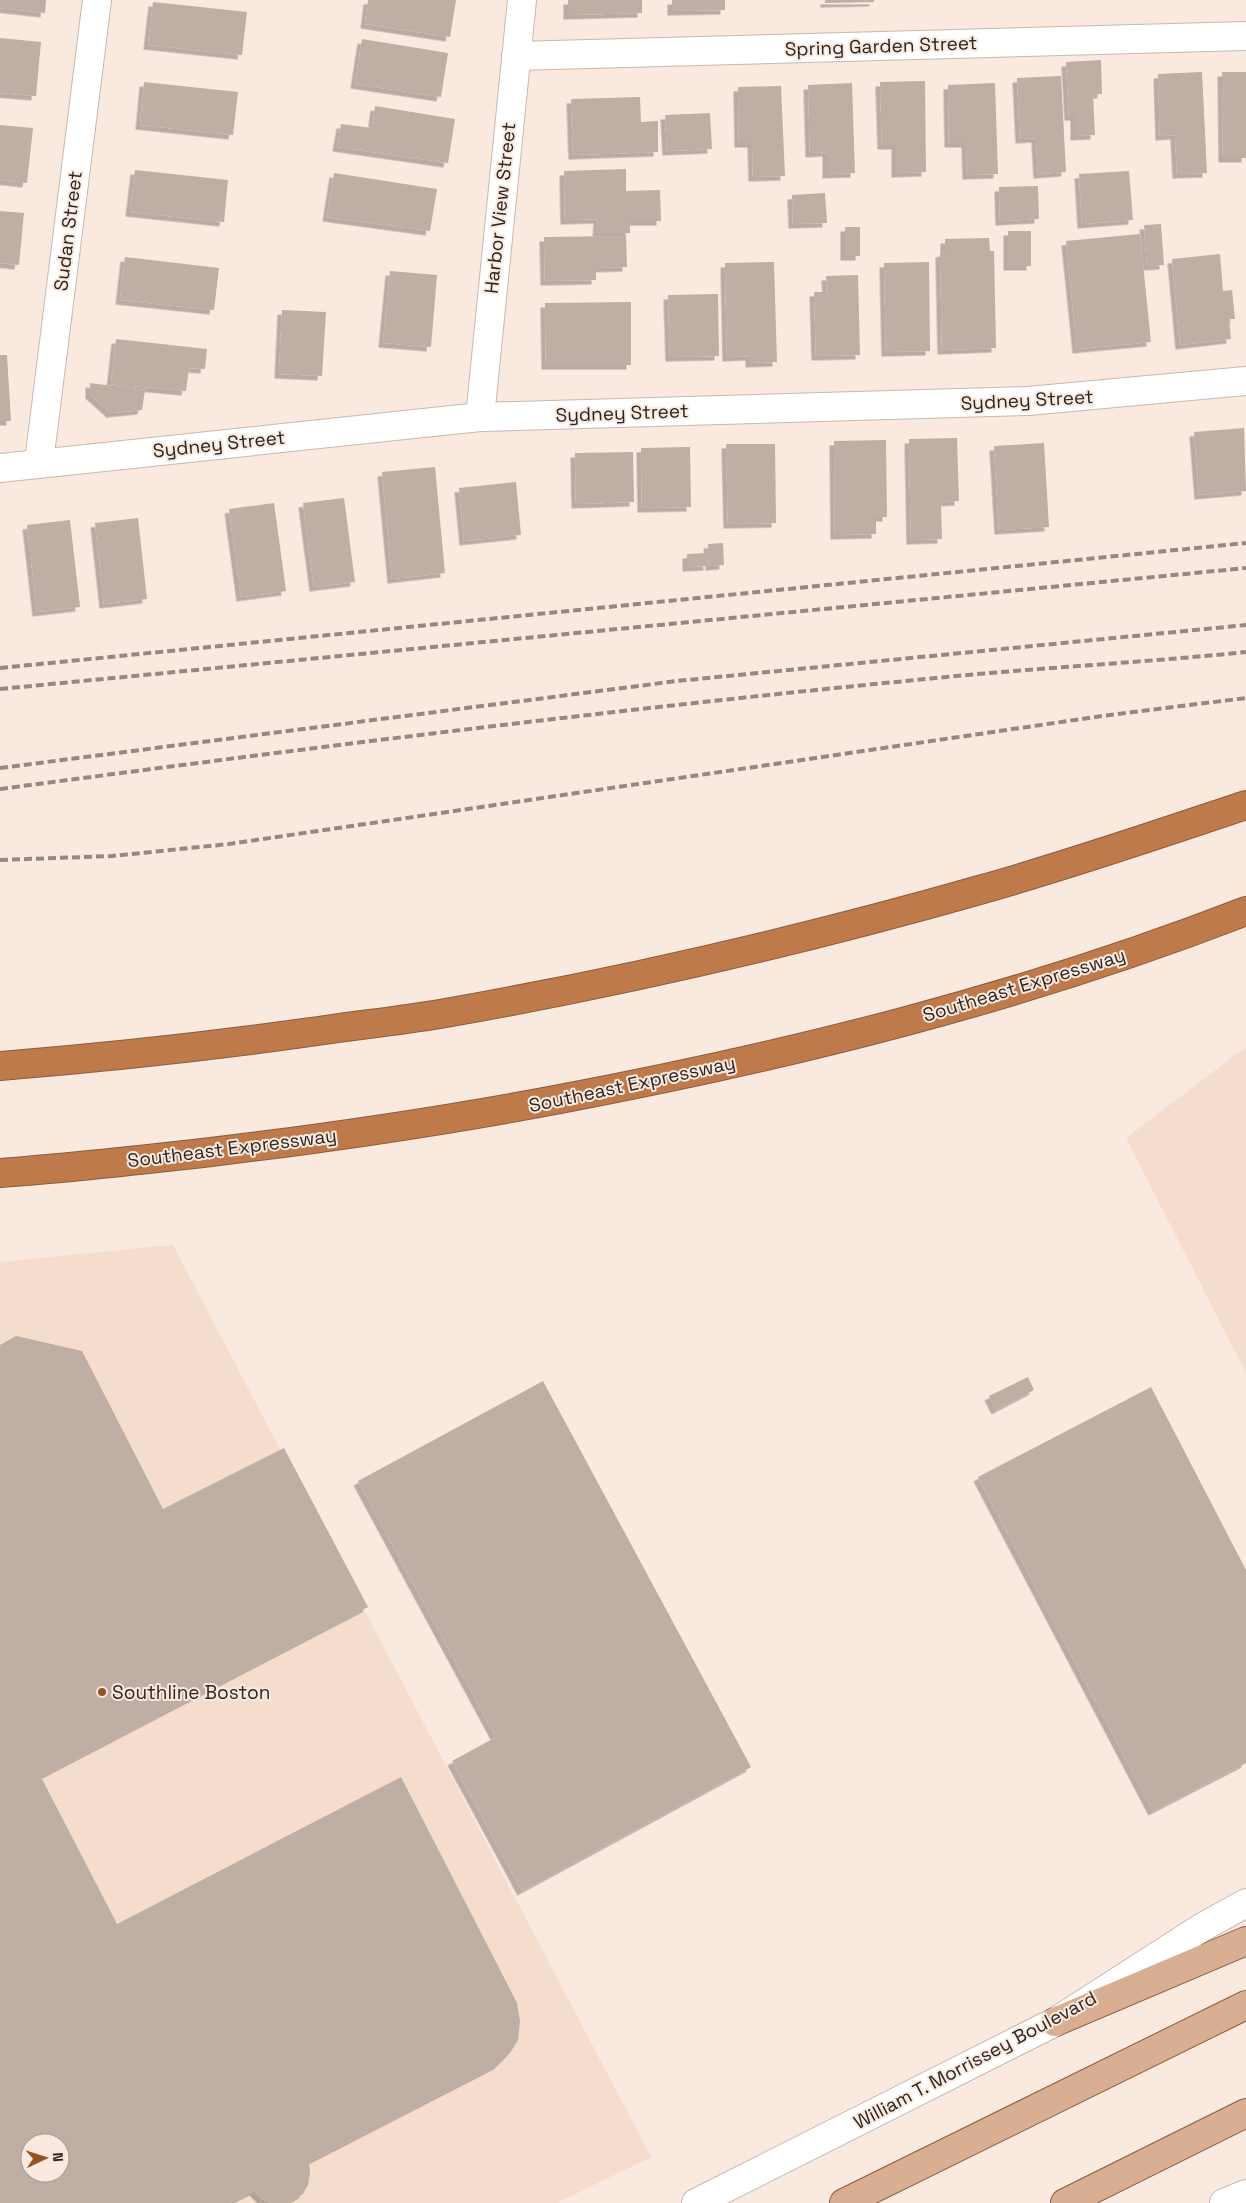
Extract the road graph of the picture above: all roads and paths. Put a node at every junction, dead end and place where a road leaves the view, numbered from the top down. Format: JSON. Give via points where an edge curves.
{"nodes":[{"id":1,"x":97,"y":0,"type":"edge"},
{"id":2,"x":522,"y":0,"type":"edge"},
{"id":3,"x":1246,"y":36,"type":"edge"},
{"id":4,"x":516,"y":56,"type":"junction"},
{"id":5,"x":1246,"y":381,"type":"edge"},
{"id":6,"x":480,"y":417,"type":"junction"},
{"id":7,"x":39,"y":462,"type":"junction"},
{"id":8,"x":0,"y":468,"type":"edge"},
{"id":9,"x":1246,"y":805,"type":"edge"},
{"id":10,"x":1246,"y":911,"type":"edge"},
{"id":11,"x":0,"y":1066,"type":"edge"},
{"id":12,"x":0,"y":1173,"type":"edge"},
{"id":13,"x":1246,"y":1903,"type":"edge"},
{"id":14,"x":1246,"y":1941,"type":"edge"},
{"id":15,"x":1246,"y":2005,"type":"edge"},
{"id":16,"x":1055,"y":2022,"type":"junction"},
{"id":17,"x":1242,"y":2116,"type":"edge"},
{"id":18,"x":1246,"y":2194,"type":"edge"},
{"id":19,"x":696,"y":2203,"type":"edge"},
{"id":20,"x":844,"y":2203,"type":"edge"},
{"id":21,"x":1065,"y":2203,"type":"edge"},
{"id":22,"x":1224,"y":2203,"type":"edge"}],
"edges":[{"from":1,"to":7,"type":"street","name":"Sudan Street"},
{"from":2,"to":4,"type":"street","name":"Harbor View Street"},
{"from":3,"to":4,"type":"street","name":"Spring Garden Street"},
{"from":4,"to":6,"type":"street","name":"Harbor View Street"},
{"from":5,"to":6,"type":"street","name":"Sydney Street","via":[[1028,401]]},
{"from":6,"to":7,"type":"street","name":"Sydney Street"},
{"from":7,"to":8,"type":"street","name":"Sydney Street"},
{"from":9,"to":11,"type":"highway","via":[[1130,845],[978,891],[811,935],[626,978],[436,1015],[170,1050]]},
{"from":10,"to":12,"type":"highway","name":"Southeast Expressway","via":[[1154,946],[992,996],[807,1046],[665,1078],[359,1133],[171,1157]]},
{"from":13,"to":16,"type":"street","name":"William T. Morrissey Boulevard","via":[[1201,1928]]},
{"from":14,"to":16,"type":"main road"},
{"from":15,"to":20,"type":"main road"},
{"from":16,"to":19,"type":"street","name":"William T. Morrissey Boulevard"},
{"from":17,"to":21,"type":"main road"},
{"from":18,"to":22,"type":"street"}]}
